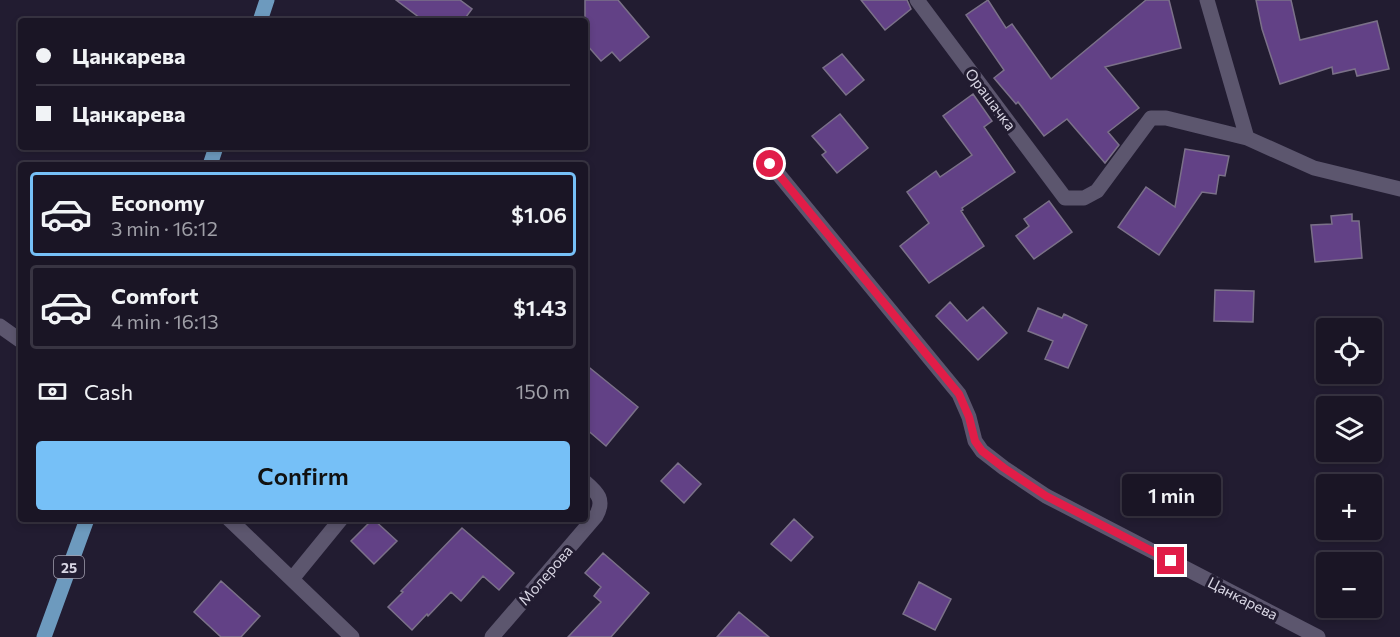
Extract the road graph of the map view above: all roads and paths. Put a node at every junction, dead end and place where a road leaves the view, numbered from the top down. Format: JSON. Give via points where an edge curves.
{"nodes":[{"id":1,"x":267,"y":0,"type":"edge"},
{"id":2,"x":917,"y":0,"type":"edge"},
{"id":3,"x":1207,"y":0,"type":"edge"},
{"id":4,"x":261,"y":18,"type":"edge"},
{"id":5,"x":1247,"y":138,"type":"junction"},
{"id":6,"x":770,"y":164,"type":"dead end"},
{"id":7,"x":1400,"y":189,"type":"edge"},
{"id":8,"x":0,"y":326,"type":"edge"},
{"id":9,"x":18,"y":339,"type":"edge"},
{"id":10,"x":588,"y":484,"type":"edge"},
{"id":11,"x":86,"y":522,"type":"edge"},
{"id":12,"x":232,"y":522,"type":"edge"},
{"id":13,"x":339,"y":522,"type":"edge"},
{"id":14,"x":292,"y":579,"type":"junction"},
{"id":15,"x":44,"y":637,"type":"edge"},
{"id":16,"x":352,"y":637,"type":"edge"},
{"id":17,"x":492,"y":637,"type":"edge"},
{"id":18,"x":1318,"y":637,"type":"edge"}],
"edges":[{"from":1,"to":4,"type":"main road"},
{"from":2,"to":5,"type":"street","name":"Орашачка","via":[[1065,198],[1084,198],[1097,191],[1150,118],[1166,117]]},
{"from":3,"to":5,"type":"street"},
{"from":5,"to":7,"type":"street","via":[[1314,168]]},
{"from":6,"to":18,"type":"street","name":"Цанкарева","via":[[959,394],[982,451],[1046,496]]},
{"from":8,"to":9,"type":"street"},
{"from":10,"to":17,"type":"street","name":"Молерова","via":[[599,497],[596,516]]},
{"from":11,"to":15,"type":"main road","number":"25"},
{"from":12,"to":14,"type":"street"},
{"from":13,"to":14,"type":"street"},
{"from":14,"to":16,"type":"street"}]}
